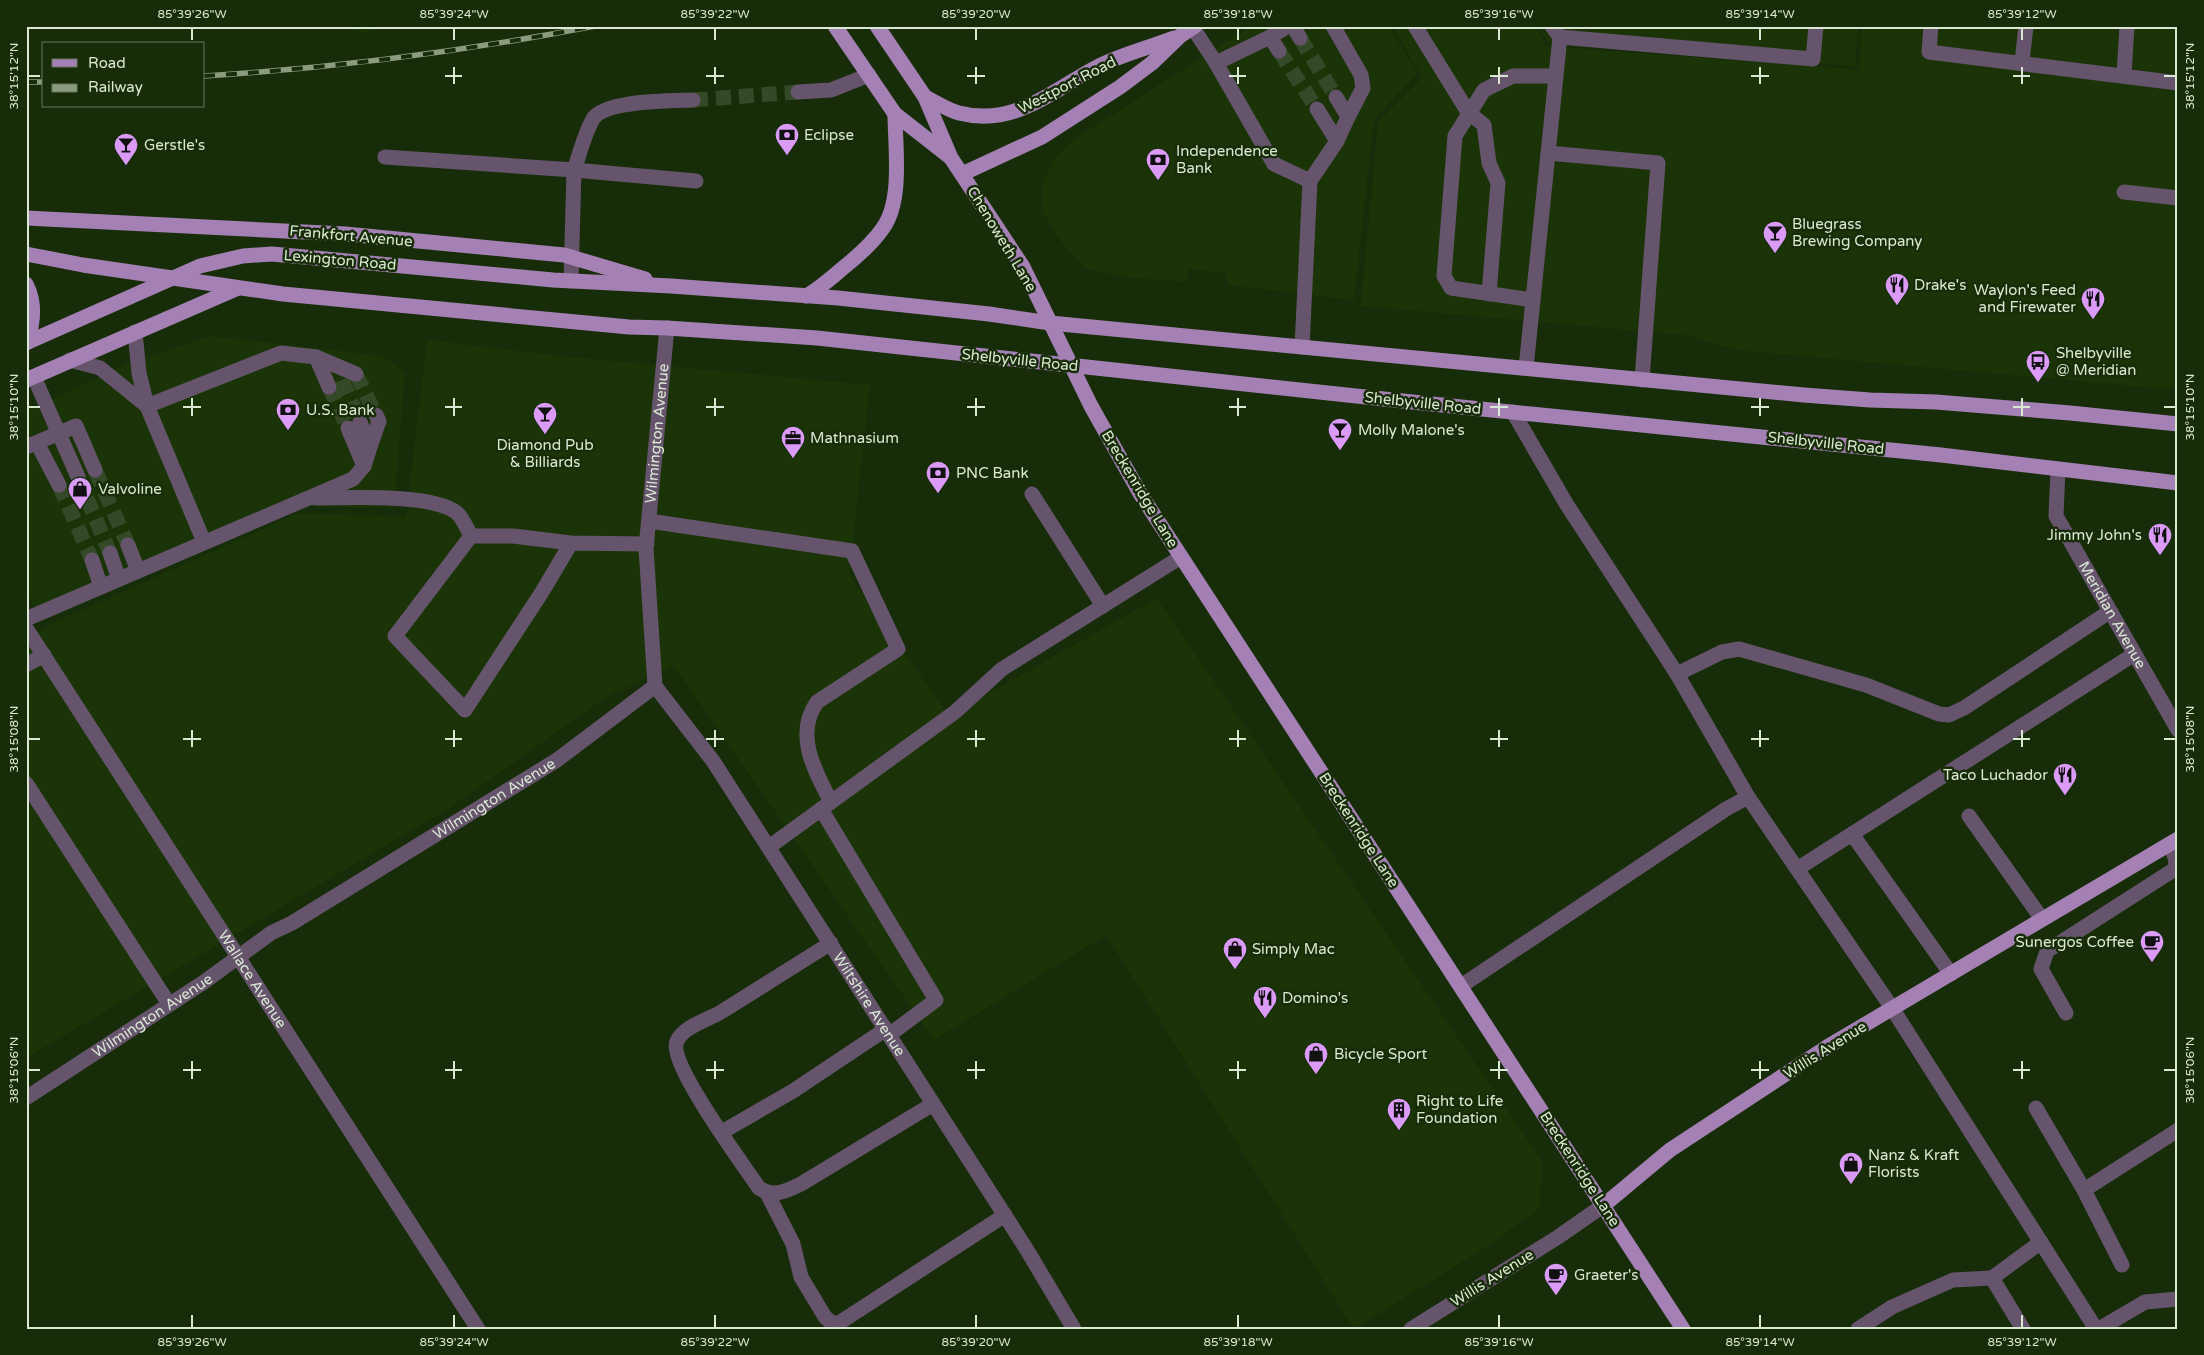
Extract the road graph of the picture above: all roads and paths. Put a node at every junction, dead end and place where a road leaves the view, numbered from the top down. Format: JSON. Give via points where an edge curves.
{"nodes":[{"id":1,"x":835,"y":26,"type":"edge"},
{"id":2,"x":877,"y":26,"type":"edge"},
{"id":3,"x":1288,"y":26,"type":"edge"},
{"id":4,"x":1333,"y":26,"type":"edge"},
{"id":5,"x":1415,"y":26,"type":"edge"},
{"id":6,"x":1816,"y":26,"type":"edge"},
{"id":7,"x":1931,"y":26,"type":"edge"},
{"id":8,"x":2026,"y":26,"type":"edge"},
{"id":9,"x":2127,"y":26,"type":"edge"},
{"id":10,"x":1194,"y":27,"type":"edge"},
{"id":11,"x":1556,"y":32,"type":"edge"},
{"id":12,"x":1180,"y":36,"type":"junction"},
{"id":13,"x":1270,"y":37,"type":"junction"},
{"id":14,"x":1279,"y":51,"type":"tunnel mouth"},
{"id":15,"x":2022,"y":62,"type":"junction"},
{"id":16,"x":1216,"y":63,"type":"junction"},
{"id":17,"x":869,"y":75,"type":"junction"},
{"id":18,"x":2124,"y":75,"type":"junction"},
{"id":19,"x":1556,"y":76,"type":"junction"},
{"id":20,"x":2178,"y":83,"type":"edge"},
{"id":21,"x":798,"y":92,"type":"tunnel mouth"},
{"id":22,"x":925,"y":97,"type":"junction"},
{"id":23,"x":1336,"y":97,"type":"tunnel mouth"},
{"id":24,"x":693,"y":100,"type":"tunnel mouth"},
{"id":25,"x":1317,"y":109,"type":"tunnel mouth"},
{"id":26,"x":1468,"y":112,"type":"junction"},
{"id":27,"x":895,"y":114,"type":"junction"},
{"id":28,"x":1348,"y":117,"type":"junction"},
{"id":29,"x":1337,"y":142,"type":"junction"},
{"id":30,"x":1548,"y":153,"type":"junction"},
{"id":31,"x":385,"y":157,"type":"dead end"},
{"id":32,"x":951,"y":158,"type":"junction"},
{"id":33,"x":574,"y":170,"type":"junction"},
{"id":34,"x":962,"y":174,"type":"junction"},
{"id":35,"x":696,"y":182,"type":"dead end"},
{"id":36,"x":1310,"y":182,"type":"junction"},
{"id":37,"x":2124,"y":192,"type":"dead end"},
{"id":38,"x":2178,"y":198,"type":"edge"},
{"id":39,"x":26,"y":218,"type":"edge"},
{"id":40,"x":26,"y":254,"type":"edge"},
{"id":41,"x":572,"y":258,"type":"junction"},
{"id":42,"x":172,"y":278,"type":"junction"},
{"id":43,"x":570,"y":281,"type":"junction"},
{"id":44,"x":26,"y":284,"type":"edge"},
{"id":45,"x":671,"y":286,"type":"junction"},
{"id":46,"x":238,"y":288,"type":"junction"},
{"id":47,"x":1489,"y":294,"type":"junction"},
{"id":48,"x":806,"y":296,"type":"junction"},
{"id":49,"x":1533,"y":300,"type":"junction"},
{"id":50,"x":1050,"y":323,"type":"junction"},
{"id":51,"x":667,"y":328,"type":"junction"},
{"id":52,"x":135,"y":332,"type":"junction"},
{"id":53,"x":27,"y":342,"type":"edge"},
{"id":54,"x":1302,"y":347,"type":"junction"},
{"id":55,"x":316,"y":357,"type":"junction"},
{"id":56,"x":70,"y":360,"type":"junction"},
{"id":57,"x":1071,"y":365,"type":"junction"},
{"id":58,"x":1526,"y":368,"type":"junction"},
{"id":59,"x":356,"y":374,"type":"tunnel mouth"},
{"id":60,"x":30,"y":378,"type":"edge"},
{"id":61,"x":1642,"y":380,"type":"junction"},
{"id":62,"x":336,"y":383,"type":"tunnel mouth"},
{"id":63,"x":147,"y":406,"type":"junction"},
{"id":64,"x":1513,"y":412,"type":"junction"},
{"id":65,"x":376,"y":415,"type":"tunnel mouth"},
{"id":66,"x":2178,"y":424,"type":"edge"},
{"id":67,"x":60,"y":434,"type":"junction"},
{"id":68,"x":32,"y":445,"type":"edge"},
{"id":69,"x":370,"y":447,"type":"junction"},
{"id":70,"x":364,"y":466,"type":"junction"},
{"id":71,"x":2058,"y":469,"type":"junction"},
{"id":72,"x":95,"y":470,"type":"tunnel mouth"},
{"id":73,"x":78,"y":477,"type":"tunnel mouth"},
{"id":74,"x":2178,"y":483,"type":"edge"},
{"id":75,"x":59,"y":485,"type":"tunnel mouth"},
{"id":76,"x":1032,"y":494,"type":"dead end"},
{"id":77,"x":308,"y":498,"type":"junction"},
{"id":78,"x":649,"y":521,"type":"junction"},
{"id":79,"x":471,"y":536,"type":"junction"},
{"id":80,"x":204,"y":542,"type":"junction"},
{"id":81,"x":572,"y":543,"type":"junction"},
{"id":82,"x":647,"y":544,"type":"junction"},
{"id":83,"x":128,"y":545,"type":"tunnel mouth"},
{"id":84,"x":110,"y":552,"type":"tunnel mouth"},
{"id":85,"x":1181,"y":557,"type":"junction"},
{"id":86,"x":92,"y":560,"type":"tunnel mouth"},
{"id":87,"x":138,"y":571,"type":"junction"},
{"id":88,"x":119,"y":579,"type":"junction"},
{"id":89,"x":101,"y":586,"type":"junction"},
{"id":90,"x":1102,"y":606,"type":"junction"},
{"id":91,"x":2109,"y":612,"type":"junction"},
{"id":92,"x":26,"y":618,"type":"edge"},
{"id":93,"x":26,"y":628,"type":"edge"},
{"id":94,"x":44,"y":654,"type":"junction"},
{"id":95,"x":2133,"y":654,"type":"junction"},
{"id":96,"x":26,"y":665,"type":"edge"},
{"id":97,"x":1677,"y":674,"type":"junction"},
{"id":98,"x":655,"y":686,"type":"junction"},
{"id":99,"x":2178,"y":730,"type":"edge"},
{"id":100,"x":26,"y":783,"type":"edge"},
{"id":101,"x":1748,"y":797,"type":"junction"},
{"id":102,"x":826,"y":805,"type":"junction"},
{"id":103,"x":1969,"y":816,"type":"dead end"},
{"id":104,"x":1852,"y":834,"type":"junction"},
{"id":105,"x":2174,"y":841,"type":"edge"},
{"id":106,"x":768,"y":847,"type":"junction"},
{"id":107,"x":1797,"y":869,"type":"junction"},
{"id":108,"x":2042,"y":919,"type":"junction"},
{"id":109,"x":831,"y":943,"type":"junction"},
{"id":110,"x":238,"y":956,"type":"junction"},
{"id":111,"x":1951,"y":974,"type":"junction"},
{"id":112,"x":1461,"y":986,"type":"junction"},
{"id":113,"x":169,"y":1004,"type":"junction"},
{"id":114,"x":1892,"y":1008,"type":"junction"},
{"id":115,"x":2066,"y":1013,"type":"dead end"},
{"id":116,"x":887,"y":1032,"type":"junction"},
{"id":117,"x":26,"y":1098,"type":"edge"},
{"id":118,"x":933,"y":1104,"type":"junction"},
{"id":119,"x":2036,"y":1108,"type":"dead end"},
{"id":120,"x":2178,"y":1130,"type":"edge"},
{"id":121,"x":722,"y":1132,"type":"junction"},
{"id":122,"x":2084,"y":1190,"type":"junction"},
{"id":123,"x":767,"y":1193,"type":"junction"},
{"id":124,"x":1604,"y":1204,"type":"junction"},
{"id":125,"x":1005,"y":1215,"type":"junction"},
{"id":126,"x":2041,"y":1242,"type":"junction"},
{"id":127,"x":2122,"y":1265,"type":"dead end"},
{"id":128,"x":1992,"y":1278,"type":"junction"},
{"id":129,"x":2178,"y":1299,"type":"edge"},
{"id":130,"x":478,"y":1329,"type":"edge"},
{"id":131,"x":1074,"y":1329,"type":"edge"},
{"id":132,"x":1411,"y":1329,"type":"edge"},
{"id":133,"x":1683,"y":1329,"type":"edge"},
{"id":134,"x":1858,"y":1329,"type":"edge"},
{"id":135,"x":2023,"y":1329,"type":"edge"},
{"id":136,"x":2098,"y":1329,"type":"edge"}],
"edges":[{"from":1,"to":17,"type":"main road","name":"Chenoweth Lane"},
{"from":2,"to":22,"type":"main road","name":"Chenoweth Lane"},
{"from":3,"to":13,"type":"street"},
{"from":4,"to":28,"type":"street","via":[[1361,75],[1363,88]]},
{"from":5,"to":26,"type":"street"},
{"from":6,"to":11,"type":"street","via":[[1813,59]]},
{"from":7,"to":15,"type":"street","via":[[1929,52]]},
{"from":8,"to":15,"type":"street"},
{"from":9,"to":18,"type":"street"},
{"from":10,"to":12,"type":"main road","name":"Westport Road"},
{"from":10,"to":16,"type":"street"},
{"from":11,"to":19,"type":"street"},
{"from":12,"to":22,"type":"main road","name":"Westport Road","via":[[1097,67],[1008,115],[958,113]]},
{"from":12,"to":34,"type":"main road","name":"Westport Road","via":[[1120,87],[1042,137]]},
{"from":13,"to":14,"type":"street"},
{"from":13,"to":16,"type":"street"},
{"from":15,"to":18,"type":"street"},
{"from":16,"to":36,"type":"street","via":[[1274,164]]},
{"from":17,"to":21,"type":"street","via":[[831,90]]},
{"from":17,"to":27,"type":"main road","name":"Chenoweth Lane"},
{"from":18,"to":20,"type":"street"},
{"from":19,"to":26,"type":"street","via":[[1513,76],[1484,90]]},
{"from":19,"to":30,"type":"street"},
{"from":22,"to":32,"type":"main road","name":"Chenoweth Lane"},
{"from":23,"to":28,"type":"street"},
{"from":24,"to":33,"type":"street","via":[[604,110],[593,118]]},
{"from":25,"to":29,"type":"street"},
{"from":26,"to":47,"type":"street","via":[[1484,125],[1489,163],[1498,183]]},
{"from":26,"to":47,"type":"street","via":[[1455,136],[1444,276],[1451,288]]},
{"from":27,"to":32,"type":"main road","name":"Chenoweth Lane"},
{"from":27,"to":48,"type":"main road","via":[[896,184],[884,227],[864,252]]},
{"from":28,"to":29,"type":"street"},
{"from":29,"to":36,"type":"street"},
{"from":30,"to":49,"type":"street"},
{"from":30,"to":61,"type":"street","via":[[1658,163]]},
{"from":31,"to":33,"type":"street"},
{"from":32,"to":34,"type":"main road","name":"Chenoweth Lane"},
{"from":33,"to":35,"type":"street"},
{"from":33,"to":41,"type":"street"},
{"from":34,"to":50,"type":"main road","name":"Chenoweth Lane","via":[[1023,267]]},
{"from":36,"to":54,"type":"street"},
{"from":37,"to":38,"type":"street"},
{"from":39,"to":41,"type":"main road","name":"Frankfort Avenue","via":[[345,234]]},
{"from":40,"to":42,"type":"main road"},
{"from":41,"to":43,"type":"street"},
{"from":41,"to":45,"type":"main road","name":"Frankfort Avenue"},
{"from":42,"to":43,"type":"main road","name":"Lexington Road","via":[[214,262],[272,254]]},
{"from":42,"to":46,"type":"main road"},
{"from":42,"to":53,"type":"main road","name":"Lexington Road"},
{"from":43,"to":45,"type":"main road","name":"Lexington Road"},
{"from":44,"to":53,"type":"main road","via":[[34,319]]},
{"from":45,"to":48,"type":"main road"},
{"from":46,"to":51,"type":"main road","via":[[493,315]]},
{"from":46,"to":52,"type":"main road"},
{"from":47,"to":49,"type":"street"},
{"from":48,"to":50,"type":"main road"},
{"from":49,"to":58,"type":"street"},
{"from":50,"to":54,"type":"main road"},
{"from":50,"to":57,"type":"main road","name":"Breckenridge Lane"},
{"from":51,"to":57,"type":"main road","name":"Shelbyville Road","via":[[817,338]]},
{"from":51,"to":78,"type":"street","name":"Wilmington Avenue"},
{"from":52,"to":56,"type":"main road"},
{"from":52,"to":63,"type":"street","via":[[139,373]]},
{"from":54,"to":58,"type":"main road"},
{"from":55,"to":59,"type":"street"},
{"from":55,"to":62,"type":"street"},
{"from":55,"to":63,"type":"street","via":[[281,353]]},
{"from":56,"to":60,"type":"main road"},
{"from":56,"to":63,"type":"street","via":[[100,368]]},
{"from":57,"to":64,"type":"main road","name":"Shelbyville Road"},
{"from":57,"to":85,"type":"main road","name":"Breckenridge Lane","via":[[1120,460]]},
{"from":58,"to":61,"type":"main road"},
{"from":60,"to":67,"type":"street"},
{"from":61,"to":66,"type":"main road"},
{"from":63,"to":80,"type":"street"},
{"from":64,"to":71,"type":"main road","name":"Shelbyville Road"},
{"from":64,"to":97,"type":"street","via":[[1567,505]]},
{"from":65,"to":69,"type":"street","via":[[379,421]]},
{"from":67,"to":68,"type":"street"},
{"from":67,"to":72,"type":"street","via":[[76,426]]},
{"from":67,"to":73,"type":"street"},
{"from":68,"to":75,"type":"street"},
{"from":69,"to":70,"type":"street"},
{"from":69,"to":70,"type":"street","via":[[354,425]]},
{"from":70,"to":77,"type":"street","via":[[353,479]]},
{"from":71,"to":74,"type":"main road","name":"Shelbyville Road"},
{"from":71,"to":91,"type":"street","name":"Meridian Avenue","via":[[2056,516]]},
{"from":76,"to":90,"type":"street"},
{"from":77,"to":79,"type":"street","via":[[397,499],[442,504],[458,513]]},
{"from":77,"to":80,"type":"street"},
{"from":78,"to":82,"type":"street","name":"Wilmington Avenue"},
{"from":78,"to":102,"type":"street","via":[[852,551],[898,649],[816,702],[810,711],[806,728],[808,749]]},
{"from":79,"to":81,"type":"street","via":[[513,536]]},
{"from":79,"to":81,"type":"street","via":[[395,636],[465,710]]},
{"from":80,"to":87,"type":"street"},
{"from":81,"to":82,"type":"street"},
{"from":82,"to":98,"type":"street","name":"Wilmington Avenue"},
{"from":83,"to":87,"type":"street"},
{"from":84,"to":88,"type":"street"},
{"from":85,"to":90,"type":"street"},
{"from":85,"to":112,"type":"main road","name":"Breckenridge Lane"},
{"from":86,"to":89,"type":"street"},
{"from":87,"to":88,"type":"street"},
{"from":88,"to":89,"type":"street"},
{"from":89,"to":92,"type":"street"},
{"from":90,"to":102,"type":"street","via":[[1002,670],[955,712]]},
{"from":91,"to":95,"type":"street","name":"Meridian Avenue"},
{"from":91,"to":97,"type":"street","via":[[1949,715],[1866,685],[1738,649],[1722,652]]},
{"from":93,"to":94,"type":"street","name":"Wallace Avenue"},
{"from":94,"to":96,"type":"street"},
{"from":94,"to":110,"type":"street","name":"Wallace Avenue"},
{"from":95,"to":99,"type":"street","name":"Meridian Avenue"},
{"from":95,"to":104,"type":"street"},
{"from":97,"to":101,"type":"street"},
{"from":98,"to":106,"type":"street","name":"Wiltshire Avenue","via":[[713,761]]},
{"from":98,"to":110,"type":"street","name":"Wilmington Avenue","via":[[557,760]]},
{"from":100,"to":113,"type":"street"},
{"from":101,"to":107,"type":"street"},
{"from":101,"to":112,"type":"street"},
{"from":102,"to":106,"type":"street"},
{"from":102,"to":116,"type":"street","via":[[936,1000]]},
{"from":103,"to":108,"type":"street"},
{"from":104,"to":107,"type":"street"},
{"from":104,"to":111,"type":"street"},
{"from":105,"to":108,"type":"main road","name":"Willis Avenue"},
{"from":105,"to":115,"type":"street","via":[[2175,869],[2047,951],[2040,969]]},
{"from":106,"to":109,"type":"street","name":"Wiltshire Avenue"},
{"from":107,"to":114,"type":"street"},
{"from":108,"to":111,"type":"main road","name":"Willis Avenue"},
{"from":109,"to":116,"type":"street","name":"Wiltshire Avenue"},
{"from":109,"to":121,"type":"street","via":[[689,1029],[677,1041],[676,1052],[682,1070]]},
{"from":110,"to":113,"type":"street","name":"Wilmington Avenue"},
{"from":110,"to":130,"type":"street","name":"Wallace Avenue"},
{"from":111,"to":114,"type":"main road","name":"Willis Avenue"},
{"from":112,"to":124,"type":"main road","name":"Breckenridge Lane"},
{"from":113,"to":117,"type":"street","name":"Wilmington Avenue"},
{"from":114,"to":124,"type":"main road","name":"Willis Avenue","via":[[1670,1150]]},
{"from":114,"to":126,"type":"street"},
{"from":116,"to":118,"type":"street","name":"Wiltshire Avenue"},
{"from":116,"to":121,"type":"street"},
{"from":118,"to":123,"type":"street","via":[[800,1184],[782,1193]]},
{"from":118,"to":125,"type":"street","name":"Wiltshire Avenue"},
{"from":119,"to":122,"type":"street"},
{"from":120,"to":122,"type":"street"},
{"from":121,"to":123,"type":"street","via":[[759,1188]]},
{"from":122,"to":127,"type":"street"},
{"from":123,"to":125,"type":"street","via":[[794,1244],[800,1277],[824,1317],[832,1323],[839,1323]]},
{"from":124,"to":132,"type":"street","name":"Willis Avenue","via":[[1558,1237]]},
{"from":124,"to":133,"type":"main road","name":"Breckenridge Lane"},
{"from":125,"to":131,"type":"street","name":"Wiltshire Avenue"},
{"from":126,"to":128,"type":"street"},
{"from":126,"to":136,"type":"street"},
{"from":128,"to":134,"type":"street","via":[[1953,1280],[1892,1306]]},
{"from":128,"to":135,"type":"street"},
{"from":129,"to":136,"type":"street","via":[[2145,1302]]}]}
